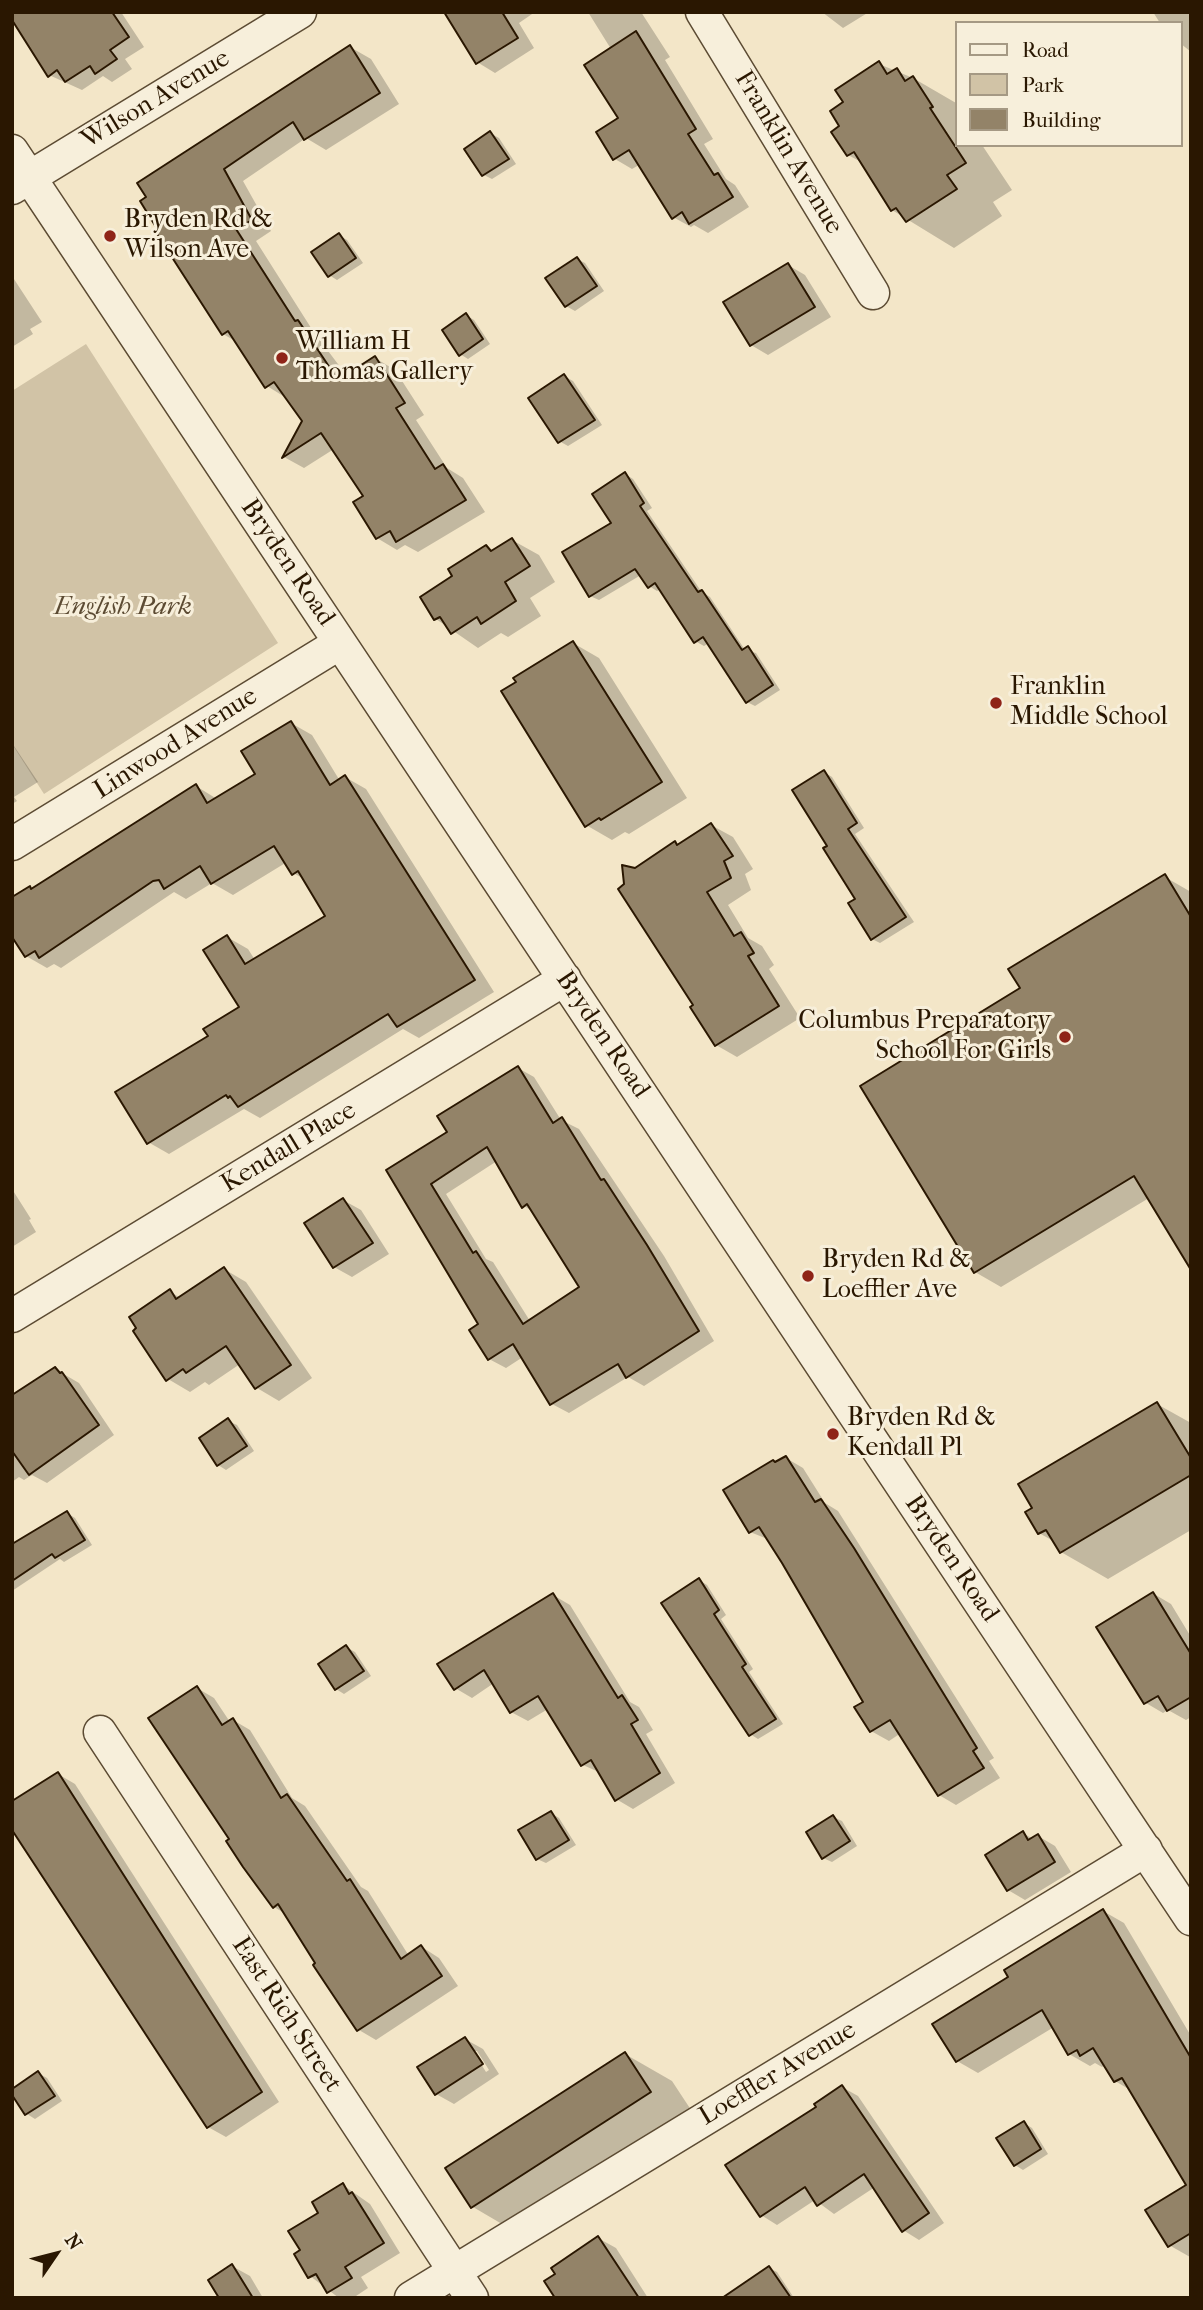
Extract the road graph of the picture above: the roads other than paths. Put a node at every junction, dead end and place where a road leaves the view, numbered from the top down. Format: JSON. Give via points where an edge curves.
{"nodes":[{"id":1,"x":300,"y":12,"type":"edge"},
{"id":2,"x":702,"y":12,"type":"edge"},
{"id":3,"x":12,"y":151,"type":"edge"},
{"id":4,"x":21,"y":183,"type":"edge"},
{"id":5,"x":873,"y":293,"type":"dead end"},
{"id":6,"x":341,"y":643,"type":"junction"},
{"id":7,"x":12,"y":844,"type":"edge"},
{"id":8,"x":565,"y":979,"type":"junction"},
{"id":9,"x":12,"y":1316,"type":"edge"},
{"id":10,"x":100,"y":1732,"type":"dead end"},
{"id":11,"x":1146,"y":1850,"type":"junction"},
{"id":12,"x":1191,"y":1919,"type":"edge"},
{"id":13,"x":454,"y":2271,"type":"junction"},
{"id":14,"x":411,"y":2298,"type":"edge"},
{"id":15,"x":472,"y":2298,"type":"edge"}],
"edges":[{"from":1,"to":4,"type":"street","name":"Wilson Avenue"},
{"from":2,"to":5,"type":"street","name":"Franklin Avenue"},
{"from":3,"to":4,"type":"street","name":"Bryden Road"},
{"from":4,"to":6,"type":"street","name":"Bryden Road"},
{"from":6,"to":7,"type":"street","name":"Linwood Avenue"},
{"from":6,"to":8,"type":"street","name":"Bryden Road"},
{"from":8,"to":9,"type":"street","name":"Kendall Place"},
{"from":8,"to":11,"type":"street","name":"Bryden Road"},
{"from":10,"to":13,"type":"street","name":"East Rich Street"},
{"from":11,"to":12,"type":"street","name":"Bryden Road"},
{"from":11,"to":13,"type":"street","name":"Loeffler Avenue"},
{"from":13,"to":14,"type":"street","name":"Loeffler Avenue"},
{"from":13,"to":15,"type":"street","name":"East Rich Street"}]}
